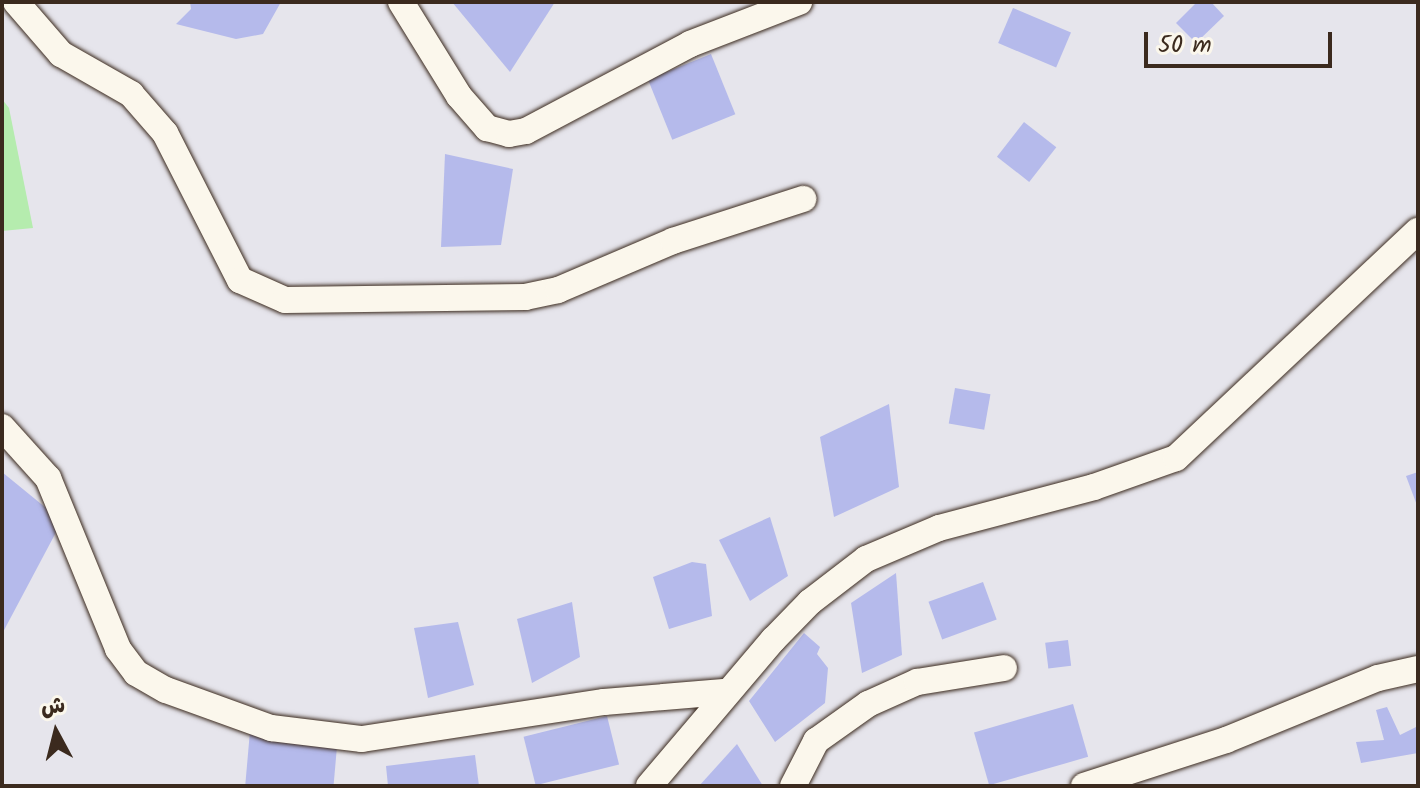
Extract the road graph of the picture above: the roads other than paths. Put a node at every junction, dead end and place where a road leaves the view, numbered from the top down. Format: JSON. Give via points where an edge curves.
{"nodes":[{"id":1,"x":16,"y":2,"type":"edge"},
{"id":2,"x":401,"y":2,"type":"edge"},
{"id":3,"x":799,"y":2,"type":"edge"},
{"id":4,"x":803,"y":199,"type":"dead end"},
{"id":5,"x":1418,"y":231,"type":"edge"},
{"id":6,"x":2,"y":427,"type":"edge"},
{"id":7,"x":1004,"y":668,"type":"dead end"},
{"id":8,"x":1418,"y":669,"type":"edge"},
{"id":9,"x":724,"y":692,"type":"junction"},
{"id":10,"x":1098,"y":784,"type":"edge"},
{"id":11,"x":649,"y":786,"type":"edge"},
{"id":12,"x":793,"y":786,"type":"edge"}],
"edges":[{"from":1,"to":4,"type":"street","via":[[61,54],[131,94],[165,133],[240,280],[285,300],[525,297],[558,290],[673,241]]},
{"from":2,"to":3,"type":"street","via":[[459,96],[487,128],[509,134],[526,131],[690,44]]},
{"from":5,"to":9,"type":"street","via":[[1176,458],[887,548],[810,602]]},
{"from":6,"to":9,"type":"street","via":[[48,478],[118,649],[136,673],[166,690],[271,728],[362,739],[604,702]]},
{"from":7,"to":12,"type":"street","via":[[917,682],[868,704],[816,741]]},
{"from":8,"to":10,"type":"street","via":[[1378,678],[1226,740]]},
{"from":9,"to":11,"type":"street"}]}
